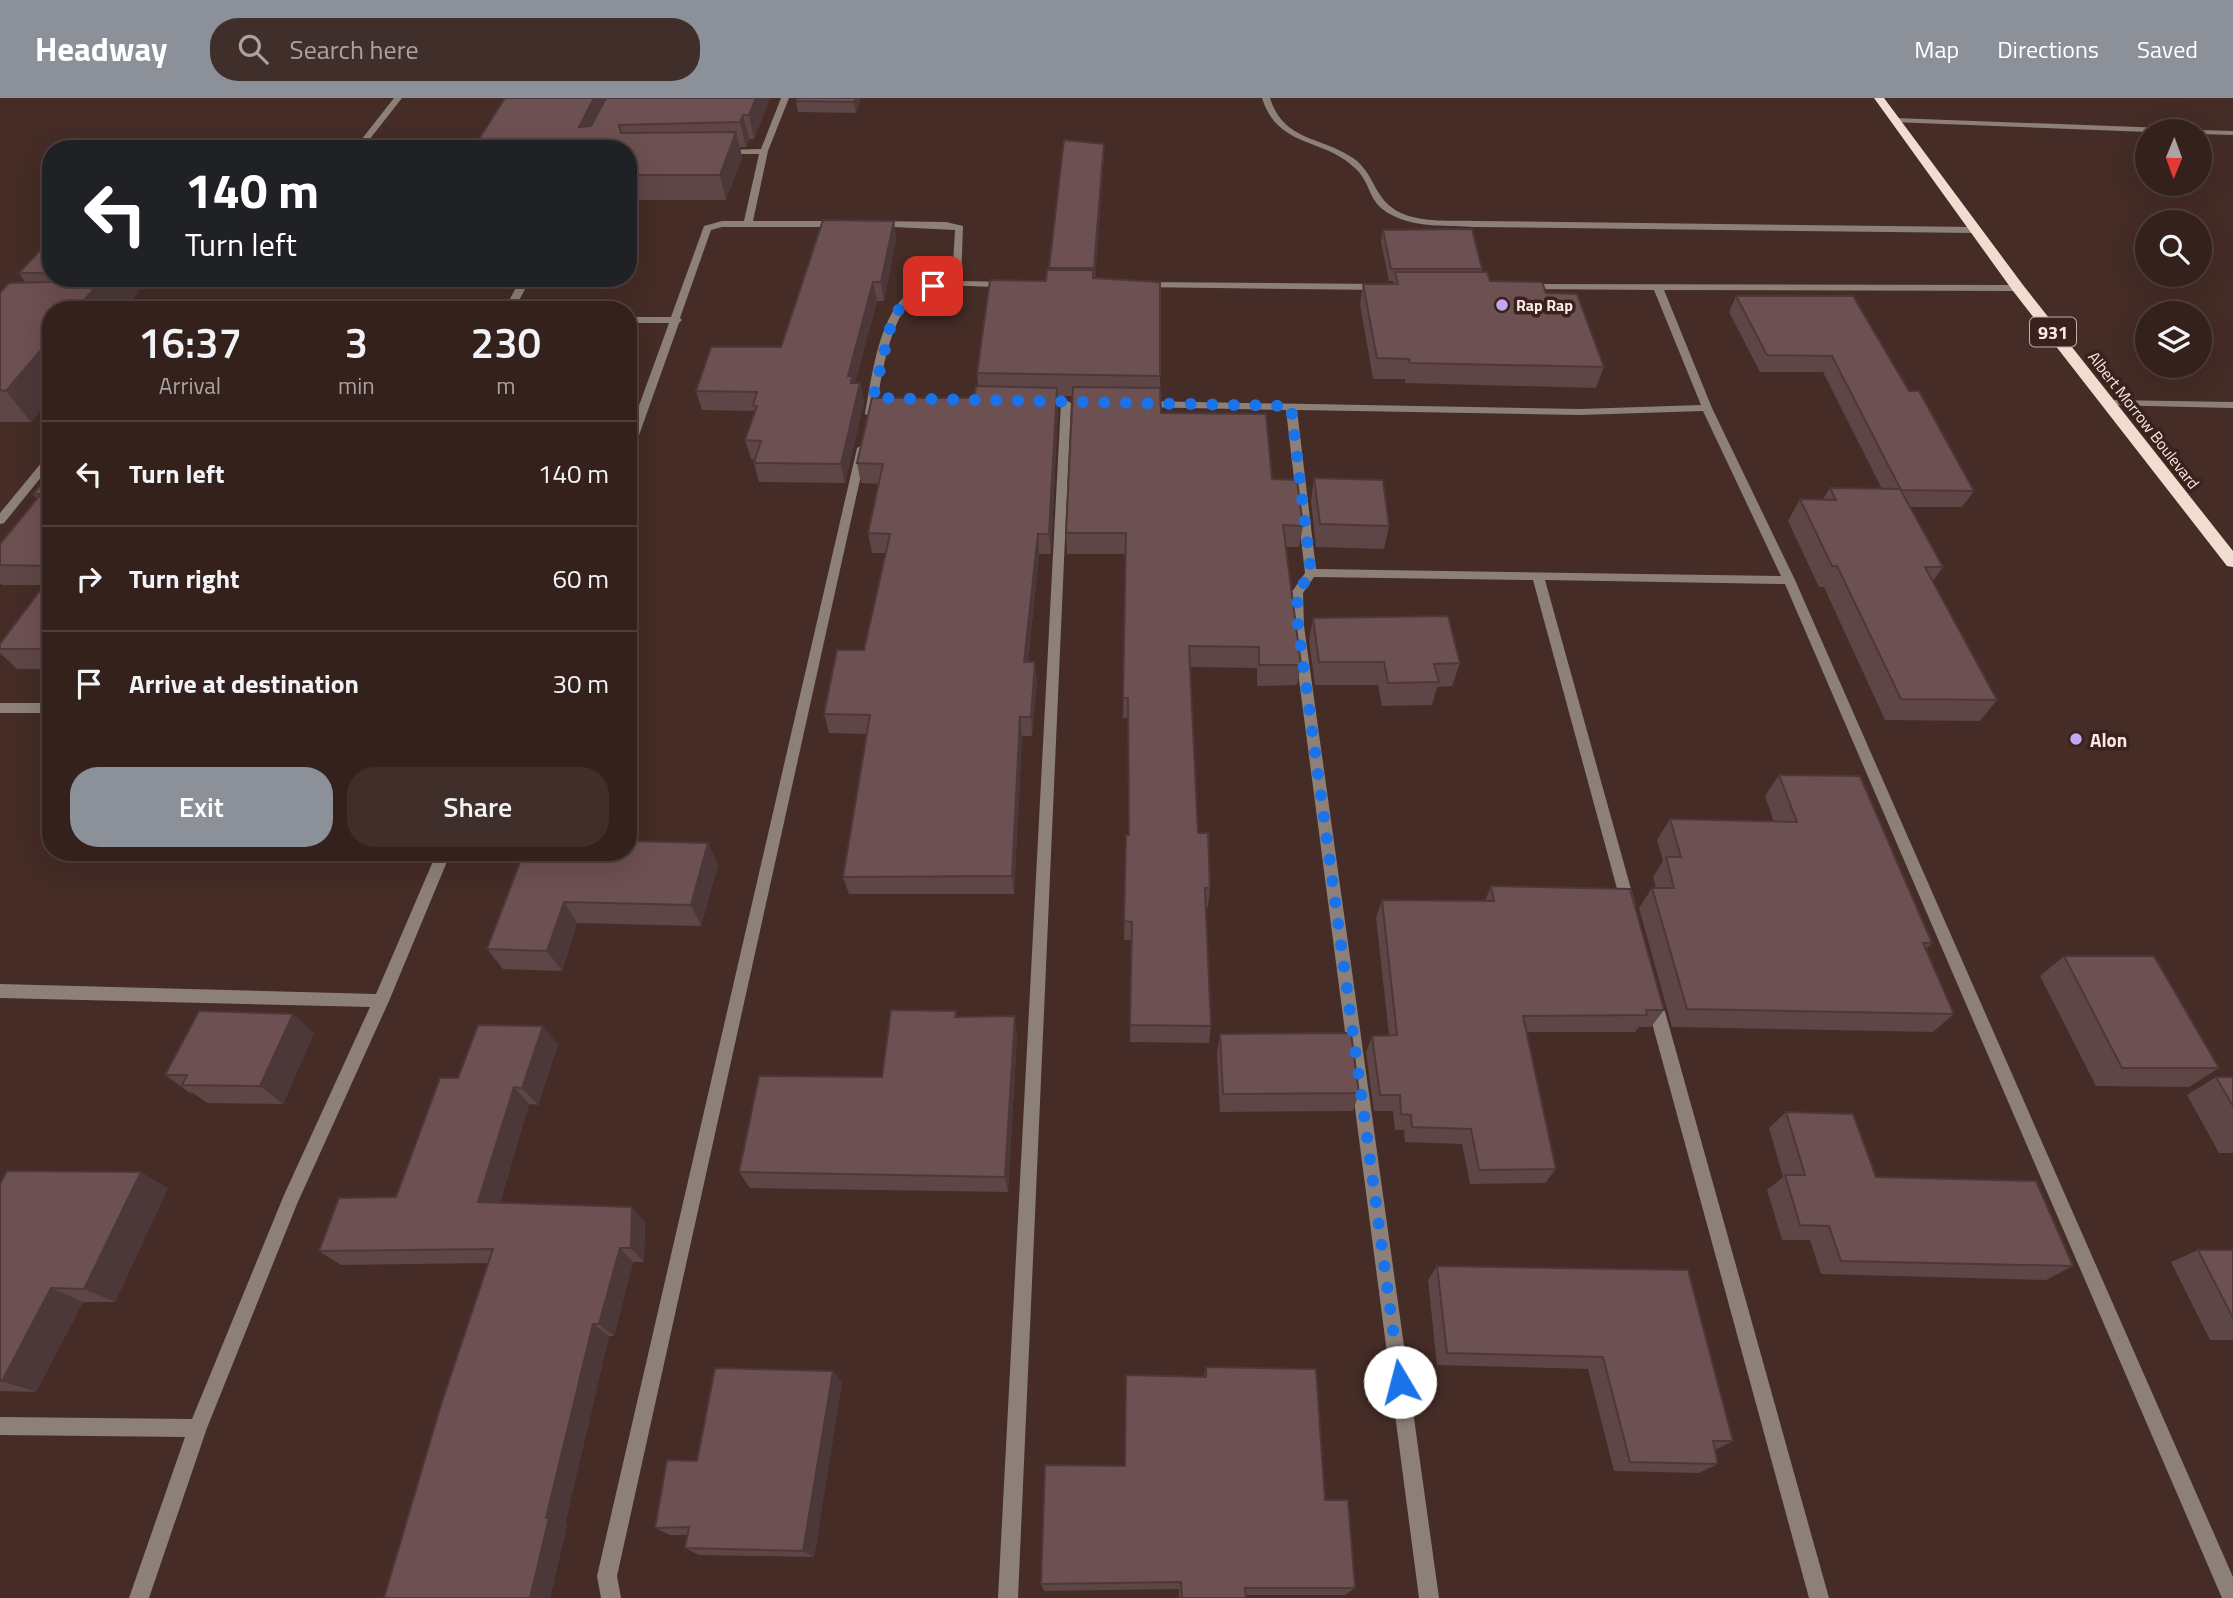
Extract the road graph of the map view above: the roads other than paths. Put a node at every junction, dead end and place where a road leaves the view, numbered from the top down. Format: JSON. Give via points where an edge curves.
{"nodes":[{"id":1,"x":398,"y":98,"type":"edge"},
{"id":2,"x":785,"y":98,"type":"edge"},
{"id":3,"x":1266,"y":98,"type":"edge"},
{"id":4,"x":1879,"y":98,"type":"edge"},
{"id":5,"x":1895,"y":120,"type":"junction"},
{"id":6,"x":2135,"y":129,"type":"edge"},
{"id":7,"x":2212,"y":132,"type":"edge"},
{"id":8,"x":2233,"y":133,"type":"edge"},
{"id":9,"x":365,"y":140,"type":"edge"},
{"id":10,"x":764,"y":151,"type":"junction"},
{"id":11,"x":710,"y":152,"type":"edge"},
{"id":12,"x":748,"y":224,"type":"junction"},
{"id":13,"x":845,"y":224,"type":"edge"},
{"id":14,"x":870,"y":224,"type":"edge"},
{"id":15,"x":1975,"y":230,"type":"junction"},
{"id":16,"x":956,"y":285,"type":"junction"},
{"id":17,"x":1025,"y":285,"type":"edge"},
{"id":18,"x":1135,"y":285,"type":"edge"},
{"id":19,"x":1396,"y":287,"type":"edge"},
{"id":20,"x":1520,"y":287,"type":"edge"},
{"id":21,"x":1658,"y":288,"type":"junction"},
{"id":22,"x":2018,"y":288,"type":"junction"},
{"id":23,"x":637,"y":320,"type":"edge"},
{"id":24,"x":677,"y":320,"type":"junction"},
{"id":25,"x":1066,"y":403,"type":"edge"},
{"id":26,"x":2109,"y":403,"type":"junction"},
{"id":27,"x":1132,"y":404,"type":"edge"},
{"id":28,"x":2233,"y":405,"type":"edge"},
{"id":29,"x":1291,"y":406,"type":"junction"},
{"id":30,"x":1707,"y":408,"type":"junction"},
{"id":31,"x":637,"y":428,"type":"edge"},
{"id":32,"x":42,"y":469,"type":"edge"},
{"id":33,"x":0,"y":520,"type":"edge"},
{"id":34,"x":2233,"y":562,"type":"edge"},
{"id":35,"x":1311,"y":573,"type":"junction"},
{"id":36,"x":1538,"y":578,"type":"junction"},
{"id":37,"x":1789,"y":580,"type":"junction"},
{"id":38,"x":0,"y":708,"type":"edge"},
{"id":39,"x":42,"y":708,"type":"edge"},
{"id":40,"x":440,"y":861,"type":"edge"},
{"id":41,"x":1634,"y":927,"type":"edge"},
{"id":42,"x":1649,"y":981,"type":"edge"},
{"id":43,"x":0,"y":991,"type":"edge"},
{"id":44,"x":381,"y":1001,"type":"junction"},
{"id":45,"x":0,"y":1426,"type":"edge"},
{"id":46,"x":198,"y":1428,"type":"junction"},
{"id":47,"x":139,"y":1598,"type":"edge"},
{"id":48,"x":611,"y":1598,"type":"edge"},
{"id":49,"x":1008,"y":1598,"type":"edge"},
{"id":50,"x":1429,"y":1598,"type":"edge"},
{"id":51,"x":1819,"y":1598,"type":"edge"},
{"id":52,"x":2232,"y":1598,"type":"edge"}],
"edges":[{"from":1,"to":9,"type":"street"},
{"from":2,"to":10,"type":"street"},
{"from":3,"to":15,"type":"street","via":[[1273,118],[1294,135],[1338,152],[1362,169],[1376,202],[1398,215],[1475,224]]},
{"from":4,"to":5,"type":"highway","name":"Albert Morrow Boulevard","number":"931"},
{"from":5,"to":6,"type":"street"},
{"from":5,"to":15,"type":"highway","name":"Albert Morrow Boulevard","number":"931"},
{"from":7,"to":8,"type":"street"},
{"from":10,"to":11,"type":"street"},
{"from":10,"to":12,"type":"street"},
{"from":12,"to":13,"type":"street"},
{"from":12,"to":24,"type":"street","via":[[712,226],[703,234]]},
{"from":14,"to":16,"type":"street","via":[[960,228]]},
{"from":15,"to":22,"type":"highway","name":"Albert Morrow Boulevard","number":"931"},
{"from":16,"to":17,"type":"street"},
{"from":16,"to":48,"type":"street","via":[[917,291],[893,316],[880,398],[866,432],[607,1576]]},
{"from":18,"to":19,"type":"street"},
{"from":20,"to":21,"type":"street"},
{"from":21,"to":22,"type":"street"},
{"from":21,"to":30,"type":"street"},
{"from":22,"to":26,"type":"highway","name":"Albert Morrow Boulevard","number":"931"},
{"from":23,"to":24,"type":"street"},
{"from":24,"to":31,"type":"street"},
{"from":25,"to":49,"type":"street"},
{"from":26,"to":28,"type":"street"},
{"from":26,"to":34,"type":"highway","name":"Albert Morrow Boulevard","number":"931"},
{"from":27,"to":29,"type":"street"},
{"from":29,"to":30,"type":"street","via":[[1580,412]]},
{"from":29,"to":35,"type":"street"},
{"from":30,"to":37,"type":"street"},
{"from":32,"to":33,"type":"street"},
{"from":35,"to":36,"type":"street"},
{"from":35,"to":50,"type":"street","via":[[1297,593],[1298,626]]},
{"from":36,"to":37,"type":"street"},
{"from":36,"to":41,"type":"street"},
{"from":37,"to":52,"type":"street"},
{"from":38,"to":39,"type":"street"},
{"from":40,"to":44,"type":"street"},
{"from":42,"to":51,"type":"street"},
{"from":43,"to":44,"type":"street"},
{"from":44,"to":46,"type":"street","via":[[290,1201]]},
{"from":45,"to":46,"type":"street"},
{"from":46,"to":47,"type":"street"}]}
